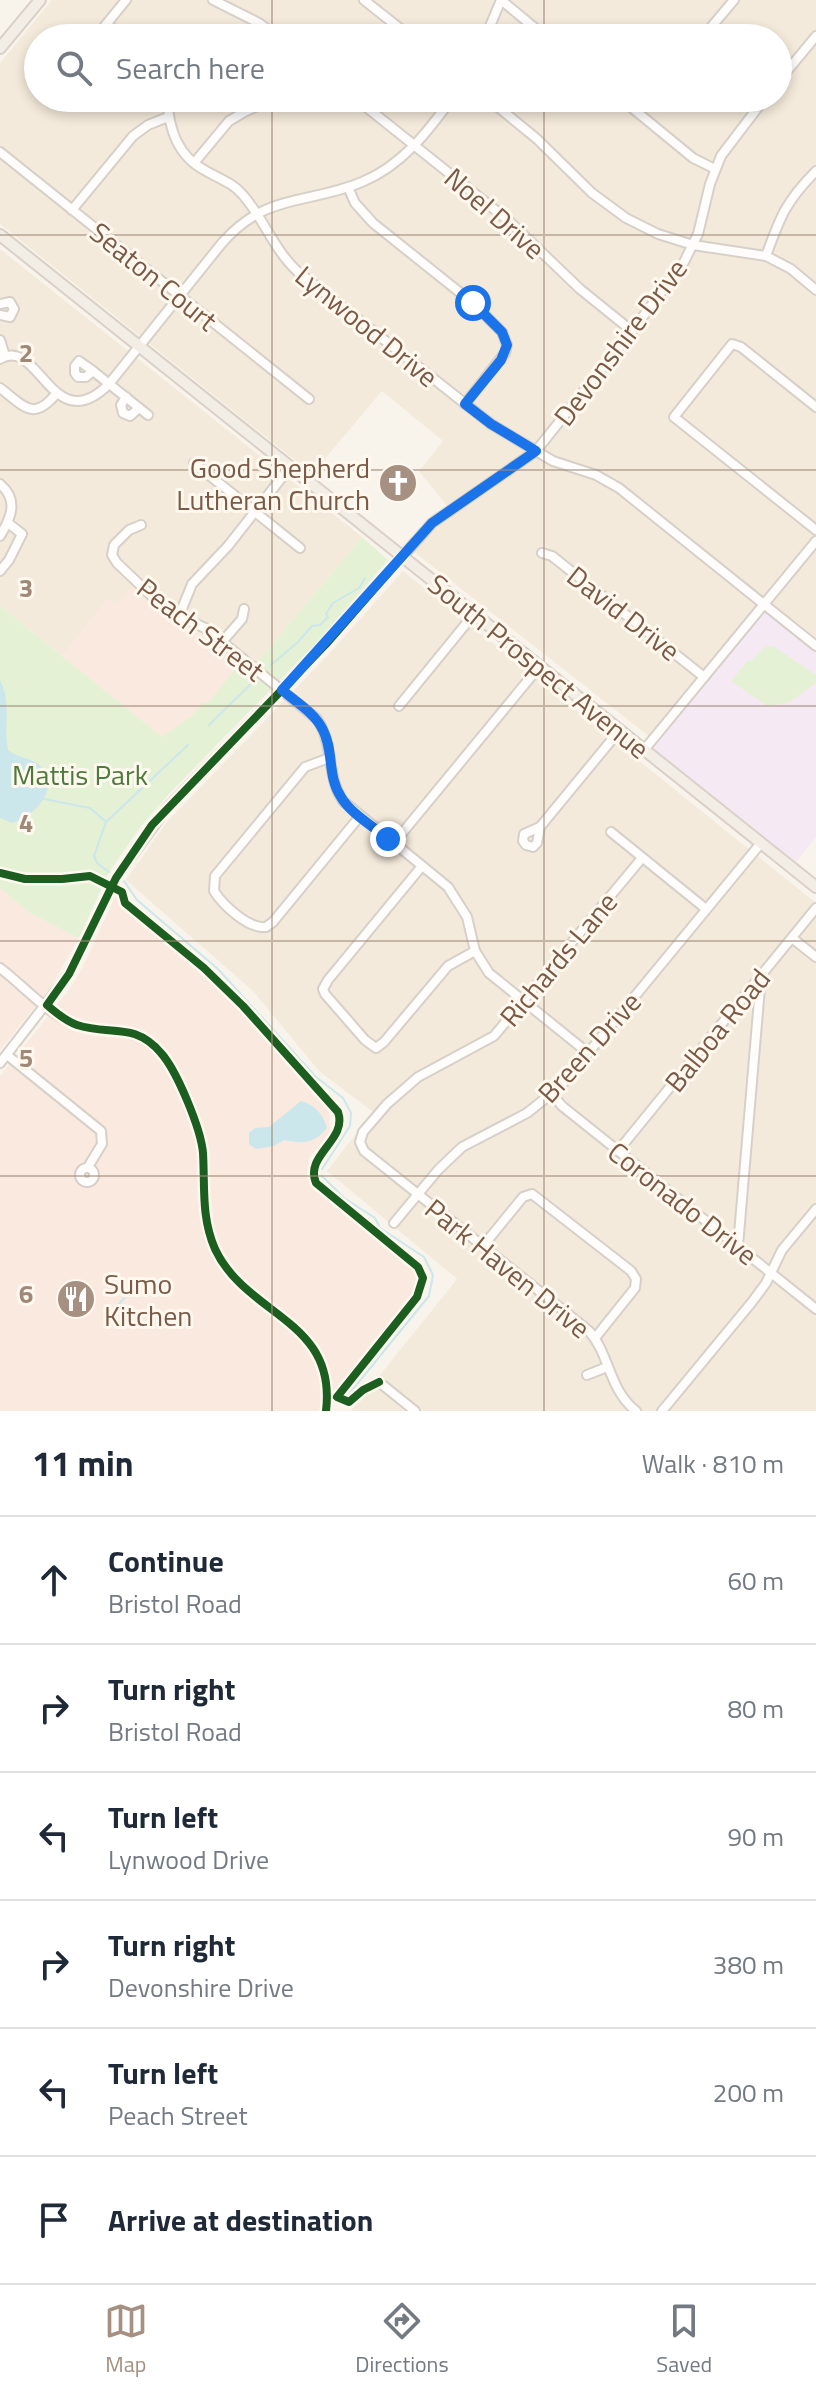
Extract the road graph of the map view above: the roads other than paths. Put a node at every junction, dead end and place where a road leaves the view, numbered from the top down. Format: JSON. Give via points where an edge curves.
{"nodes":[{"id":1,"x":40,"y":0,"type":"edge"},
{"id":2,"x":126,"y":0,"type":"edge"},
{"id":3,"x":213,"y":0,"type":"edge"},
{"id":4,"x":364,"y":0,"type":"edge"},
{"id":5,"x":501,"y":0,"type":"edge"},
{"id":6,"x":734,"y":0,"type":"edge"},
{"id":7,"x":107,"y":24,"type":"edge"},
{"id":8,"x":260,"y":24,"type":"edge"},
{"id":9,"x":394,"y":24,"type":"edge"},
{"id":10,"x":491,"y":24,"type":"edge"},
{"id":11,"x":530,"y":24,"type":"edge"},
{"id":12,"x":714,"y":24,"type":"edge"},
{"id":13,"x":816,"y":36,"type":"edge"},
{"id":14,"x":0,"y":48,"type":"edge"},
{"id":15,"x":792,"y":65,"type":"edge"},
{"id":16,"x":168,"y":112,"type":"edge"},
{"id":17,"x":247,"y":112,"type":"edge"},
{"id":18,"x":372,"y":112,"type":"edge"},
{"id":19,"x":441,"y":112,"type":"edge"},
{"id":20,"x":504,"y":112,"type":"edge"},
{"id":21,"x":637,"y":112,"type":"edge"},
{"id":22,"x":754,"y":112,"type":"edge"},
{"id":23,"x":168,"y":117,"type":"junction"},
{"id":24,"x":414,"y":146,"type":"junction"},
{"id":25,"x":0,"y":152,"type":"edge"},
{"id":26,"x":194,"y":163,"type":"junction"},
{"id":27,"x":715,"y":169,"type":"junction"},
{"id":28,"x":816,"y":171,"type":"edge"},
{"id":29,"x":348,"y":187,"type":"junction"},
{"id":30,"x":72,"y":210,"type":"junction"},
{"id":31,"x":256,"y":213,"type":"junction"},
{"id":32,"x":0,"y":235,"type":"edge"},
{"id":33,"x":693,"y":245,"type":"junction"},
{"id":34,"x":766,"y":256,"type":"junction"},
{"id":35,"x":816,"y":290,"type":"edge"},
{"id":36,"x":179,"y":296,"type":"junction"},
{"id":37,"x":0,"y":304,"type":"edge"},
{"id":38,"x":1,"y":320,"type":"edge"},
{"id":39,"x":632,"y":331,"type":"junction"},
{"id":40,"x":0,"y":340,"type":"edge"},
{"id":41,"x":139,"y":347,"type":"junction"},
{"id":42,"x":3,"y":357,"type":"edge"},
{"id":43,"x":93,"y":371,"type":"dead end"},
{"id":44,"x":109,"y":384,"type":"junction"},
{"id":45,"x":0,"y":388,"type":"edge"},
{"id":46,"x":56,"y":394,"type":"junction"},
{"id":47,"x":126,"y":397,"type":"junction"},
{"id":48,"x":309,"y":399,"type":"dead end"},
{"id":49,"x":465,"y":404,"type":"junction"},
{"id":50,"x":816,"y":407,"type":"edge"},
{"id":51,"x":139,"y":408,"type":"junction"},
{"id":52,"x":148,"y":415,"type":"dead end"},
{"id":53,"x":536,"y":451,"type":"junction"},
{"id":54,"x":194,"y":463,"type":"dead end"},
{"id":55,"x":290,"y":467,"type":"junction"},
{"id":56,"x":0,"y":484,"type":"edge"},
{"id":57,"x":255,"y":512,"type":"junction"},
{"id":58,"x":8,"y":523,"type":"junction"},
{"id":59,"x":141,"y":525,"type":"dead end"},
{"id":60,"x":816,"y":530,"type":"edge"},
{"id":61,"x":0,"y":536,"type":"edge"},
{"id":62,"x":816,"y":541,"type":"edge"},
{"id":63,"x":300,"y":548,"type":"dead end"},
{"id":64,"x":542,"y":553,"type":"dead end"},
{"id":65,"x":402,"y":557,"type":"junction"},
{"id":66,"x":0,"y":571,"type":"edge"},
{"id":67,"x":764,"y":605,"type":"junction"},
{"id":68,"x":244,"y":609,"type":"dead end"},
{"id":69,"x":474,"y":614,"type":"junction"},
{"id":70,"x":179,"y":616,"type":"junction"},
{"id":71,"x":222,"y":642,"type":"junction"},
{"id":72,"x":816,"y":646,"type":"edge"},
{"id":73,"x":539,"y":667,"type":"junction"},
{"id":74,"x":704,"y":677,"type":"junction"},
{"id":75,"x":282,"y":690,"type":"junction"},
{"id":76,"x":399,"y":706,"type":"dead end"},
{"id":77,"x":619,"y":731,"type":"junction"},
{"id":78,"x":644,"y":750,"type":"junction"},
{"id":79,"x":329,"y":758,"type":"junction"},
{"id":80,"x":360,"y":816,"type":"junction"},
{"id":81,"x":540,"y":827,"type":"dead end"},
{"id":82,"x":611,"y":832,"type":"dead end"},
{"id":83,"x":394,"y":843,"type":"junction"},
{"id":84,"x":761,"y":843,"type":"junction"},
{"id":85,"x":642,"y":858,"type":"junction"},
{"id":86,"x":422,"y":866,"type":"junction"},
{"id":87,"x":816,"y":887,"type":"edge"},
{"id":88,"x":816,"y":908,"type":"edge"},
{"id":89,"x":706,"y":909,"type":"junction"},
{"id":90,"x":792,"y":938,"type":"junction"},
{"id":91,"x":475,"y":951,"type":"junction"},
{"id":92,"x":816,"y":957,"type":"edge"},
{"id":93,"x":0,"y":968,"type":"edge"},
{"id":94,"x":761,"y":976,"type":"junction"},
{"id":95,"x":525,"y":1002,"type":"junction"},
{"id":96,"x":47,"y":1005,"type":"junction"},
{"id":97,"x":588,"y":1053,"type":"junction"},
{"id":98,"x":7,"y":1055,"type":"junction"},
{"id":99,"x":0,"y":1063,"type":"edge"},
{"id":100,"x":552,"y":1094,"type":"junction"},
{"id":101,"x":360,"y":1142,"type":"joint"},
{"id":102,"x":618,"y":1151,"type":"junction"},
{"id":103,"x":88,"y":1167,"type":"dead end"},
{"id":104,"x":418,"y":1195,"type":"junction"},
{"id":105,"x":816,"y":1209,"type":"edge"},
{"id":106,"x":394,"y":1223,"type":"dead end"},
{"id":107,"x":483,"y":1246,"type":"junction"},
{"id":108,"x":738,"y":1246,"type":"junction"},
{"id":109,"x":770,"y":1272,"type":"junction"},
{"id":110,"x":816,"y":1309,"type":"edge"},
{"id":111,"x":595,"y":1338,"type":"junction"},
{"id":112,"x":607,"y":1367,"type":"junction"},
{"id":113,"x":587,"y":1375,"type":"dead end"},
{"id":114,"x":379,"y":1382,"type":"dead end"},
{"id":115,"x":326,"y":1411,"type":"edge"},
{"id":116,"x":415,"y":1411,"type":"edge"},
{"id":117,"x":636,"y":1411,"type":"edge"},
{"id":118,"x":662,"y":1411,"type":"edge"}],
"edges":[{"from":1,"to":14,"type":"main road"},
{"from":2,"to":7,"type":"street"},
{"from":3,"to":8,"type":"street"},
{"from":4,"to":9,"type":"street"},
{"from":5,"to":10,"type":"street"},
{"from":5,"to":11,"type":"street"},
{"from":6,"to":12,"type":"street"},
{"from":13,"to":15,"type":"street"},
{"from":16,"to":23,"type":"street","name":"Lynwood Drive"},
{"from":17,"to":26,"type":"street","via":[[229,121]]},
{"from":18,"to":24,"type":"street","name":"Noel Drive"},
{"from":19,"to":24,"type":"street"},
{"from":20,"to":33,"type":"street","via":[[609,207],[658,234]]},
{"from":21,"to":27,"type":"street","via":[[693,158]]},
{"from":22,"to":27,"type":"street","name":"Devonshire Drive"},
{"from":23,"to":26,"type":"street","name":"Lynwood Drive","via":[[175,139]]},
{"from":23,"to":30,"type":"street","via":[[133,136]]},
{"from":24,"to":29,"type":"street","via":[[378,175]]},
{"from":24,"to":39,"type":"street","name":"Noel Drive","via":[[509,221]]},
{"from":25,"to":30,"type":"street","name":"Seaton Court"},
{"from":26,"to":31,"type":"street","name":"Lynwood Drive","via":[[238,190]]},
{"from":27,"to":33,"type":"street","name":"Devonshire Drive"},
{"from":28,"to":34,"type":"street","via":[[783,210]]},
{"from":29,"to":31,"type":"street"},
{"from":29,"to":49,"type":"street","via":[[367,217],[473,303],[505,336],[505,353]]},
{"from":30,"to":36,"type":"street","name":"Seaton Court"},
{"from":31,"to":36,"type":"street","via":[[232,232]]},
{"from":31,"to":49,"type":"street","name":"Lynwood Drive","via":[[288,263]]},
{"from":32,"to":41,"type":"main road","name":"South Prospect Avenue"},
{"from":33,"to":34,"type":"street"},
{"from":33,"to":39,"type":"street","name":"Devonshire Drive"},
{"from":34,"to":35,"type":"street"},
{"from":36,"to":41,"type":"street"},
{"from":36,"to":48,"type":"street","name":"Seaton Court"},
{"from":37,"to":38,"type":"street","via":[[14,306],[12,315]]},
{"from":39,"to":53,"type":"street","name":"Devonshire Drive"},
{"from":40,"to":42,"type":"street"},
{"from":41,"to":44,"type":"street"},
{"from":41,"to":55,"type":"main road","name":"South Prospect Avenue"},
{"from":42,"to":46,"type":"street","via":[[25,359]]},
{"from":43,"to":44,"type":"street"},
{"from":44,"to":46,"type":"street","via":[[90,398]]},
{"from":44,"to":47,"type":"street"},
{"from":45,"to":46,"type":"street","via":[[33,410],[45,407]]},
{"from":47,"to":51,"type":"street"},
{"from":47,"to":51,"type":"street","via":[[123,413],[130,416]]},
{"from":49,"to":53,"type":"street","name":"Lynwood Drive"},
{"from":50,"to":60,"type":"street","via":[[736,344],[674,415]]},
{"from":51,"to":52,"type":"street"},
{"from":53,"to":65,"type":"street","name":"Devonshire Drive","via":[[445,512]]},
{"from":53,"to":67,"type":"street","name":"Lynwood Drive","via":[[619,488]]},
{"from":54,"to":57,"type":"street"},
{"from":55,"to":57,"type":"street"},
{"from":55,"to":65,"type":"main road","name":"South Prospect Avenue"},
{"from":56,"to":58,"type":"street","via":[[11,498]]},
{"from":57,"to":63,"type":"street"},
{"from":57,"to":70,"type":"street","via":[[192,584]]},
{"from":58,"to":61,"type":"street"},
{"from":58,"to":66,"type":"street","via":[[22,534]]},
{"from":59,"to":70,"type":"street","name":"Peach Street","via":[[120,538],[112,549],[114,559]]},
{"from":62,"to":67,"type":"street"},
{"from":64,"to":74,"type":"street","name":"David Drive"},
{"from":65,"to":69,"type":"main road","name":"South Prospect Avenue"},
{"from":65,"to":75,"type":"street","name":"Devonshire Drive"},
{"from":67,"to":72,"type":"street","name":"Lynwood Drive"},
{"from":67,"to":74,"type":"street"},
{"from":68,"to":71,"type":"street"},
{"from":69,"to":73,"type":"main road","name":"South Prospect Avenue"},
{"from":69,"to":76,"type":"street"},
{"from":70,"to":71,"type":"street","name":"Peach Street"},
{"from":71,"to":75,"type":"street","name":"Peach Street"},
{"from":73,"to":77,"type":"main road","name":"South Prospect Avenue"},
{"from":73,"to":83,"type":"street"},
{"from":74,"to":78,"type":"street"},
{"from":75,"to":79,"type":"street","name":"Peach Street","via":[[317,719]]},
{"from":75,"to":96,"type":"street","name":"Devonshire Drive","via":[[152,825],[111,886],[69,974]]},
{"from":77,"to":78,"type":"main road","name":"South Prospect Avenue"},
{"from":77,"to":81,"type":"street"},
{"from":78,"to":84,"type":"main road","name":"South Prospect Avenue"},
{"from":79,"to":80,"type":"street","name":"Peach Street","via":[[339,794]]},
{"from":79,"to":80,"type":"street","via":[[305,767],[213,882],[214,891],[252,925],[266,927]]},
{"from":80,"to":83,"type":"street","name":"Peach Street"},
{"from":82,"to":85,"type":"street"},
{"from":83,"to":86,"type":"street","name":"Peach Street"},
{"from":84,"to":87,"type":"main road","name":"South Prospect Avenue"},
{"from":84,"to":89,"type":"street","name":"Breen Drive"},
{"from":85,"to":89,"type":"street"},
{"from":85,"to":95,"type":"street","name":"Richards Lane"},
{"from":86,"to":91,"type":"street","name":"Peach Street","via":[[457,898]]},
{"from":86,"to":91,"type":"street","via":[[324,986],[326,995],[376,1048],[448,966]]},
{"from":88,"to":90,"type":"street","name":"Balboa Road"},
{"from":89,"to":97,"type":"street","name":"Breen Drive"},
{"from":90,"to":92,"type":"street"},
{"from":90,"to":94,"type":"street","name":"Balboa Road"},
{"from":91,"to":95,"type":"street","name":"Peach Street","via":[[489,973]]},
{"from":93,"to":96,"type":"street"},
{"from":94,"to":102,"type":"street","name":"Balboa Road"},
{"from":94,"to":108,"type":"street"},
{"from":95,"to":97,"type":"street","name":"Peach Street"},
{"from":95,"to":101,"type":"street","name":"Richards Lane","via":[[494,1036],[432,1067],[401,1090]]},
{"from":96,"to":98,"type":"street","name":"Devonshire Drive"},
{"from":96,"to":115,"type":"street","via":[[77,1025],[126,1030],[164,1056],[198,1130],[204,1209],[215,1249],[241,1284],[316,1352],[325,1371]]},
{"from":97,"to":100,"type":"street","name":"Breen Drive"},
{"from":98,"to":99,"type":"street","name":"Devonshire Drive"},
{"from":98,"to":103,"type":"street","via":[[101,1131],[102,1144]]},
{"from":100,"to":102,"type":"street","name":"Coronado Drive"},
{"from":100,"to":104,"type":"street","name":"Breen Drive","via":[[462,1147]]},
{"from":101,"to":104,"type":"street","name":"Park Haven Drive"},
{"from":102,"to":108,"type":"street","name":"Coronado Drive"},
{"from":104,"to":106,"type":"street","name":"Breen Drive"},
{"from":104,"to":107,"type":"street","name":"Park Haven Drive"},
{"from":105,"to":109,"type":"street"},
{"from":107,"to":111,"type":"street","name":"Park Haven Drive"},
{"from":107,"to":111,"type":"street","via":[[523,1197],[532,1194],[631,1271],[635,1288]]},
{"from":108,"to":109,"type":"street","name":"Coronado Drive"},
{"from":109,"to":110,"type":"street","name":"Coronado Drive"},
{"from":109,"to":118,"type":"street","via":[[752,1302]]},
{"from":111,"to":112,"type":"street","name":"Park Haven Drive"},
{"from":112,"to":113,"type":"street"},
{"from":112,"to":117,"type":"street","name":"Park Haven Drive","via":[[620,1394]]},
{"from":114,"to":116,"type":"street"}]}
